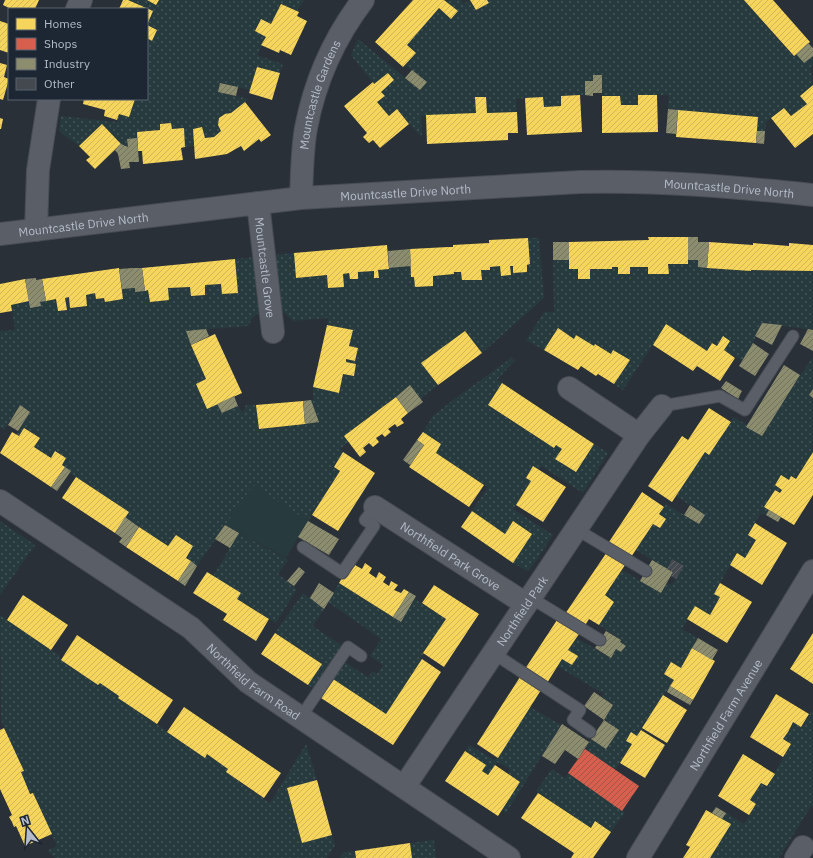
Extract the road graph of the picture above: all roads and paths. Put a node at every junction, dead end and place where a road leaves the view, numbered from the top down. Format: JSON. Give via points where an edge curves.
{"nodes":[{"id":1,"x":363,"y":0,"type":"edge"},
{"id":2,"x":49,"y":100,"type":"edge"},
{"id":3,"x":813,"y":195,"type":"edge"},
{"id":4,"x":301,"y":198,"type":"junction"},
{"id":5,"x":258,"y":203,"type":"junction"},
{"id":6,"x":36,"y":230,"type":"junction"},
{"id":7,"x":0,"y":234,"type":"edge"},
{"id":8,"x":273,"y":332,"type":"dead end"},
{"id":9,"x":792,"y":336,"type":"dead end"},
{"id":10,"x":569,"y":388,"type":"dead end"},
{"id":11,"x":662,"y":406,"type":"joint"},
{"id":12,"x":639,"y":435,"type":"junction"},
{"id":13,"x":0,"y":501,"type":"edge"},
{"id":14,"x":375,"y":507,"type":"joint"},
{"id":15,"x":576,"y":529,"type":"junction"},
{"id":16,"x":303,"y":547,"type":"dead end"},
{"id":17,"x":646,"y":571,"type":"dead end"},
{"id":18,"x":813,"y":571,"type":"edge"},
{"id":19,"x":528,"y":601,"type":"junction"},
{"id":20,"x":600,"y":640,"type":"dead end"},
{"id":21,"x":493,"y":654,"type":"junction"},
{"id":22,"x":362,"y":656,"type":"dead end"},
{"id":23,"x":302,"y":717,"type":"junction"},
{"id":24,"x":590,"y":732,"type":"dead end"},
{"id":25,"x":404,"y":787,"type":"junction"},
{"id":26,"x":509,"y":858,"type":"edge"},
{"id":27,"x":638,"y":858,"type":"edge"}],
"edges":[{"from":1,"to":4,"type":"street","name":"Mountcastle Gardens","via":[[334,45],[315,90],[306,129]]},
{"from":2,"to":6,"type":"street","via":[[38,170]]},
{"from":3,"to":4,"type":"street","name":"Mountcastle Drive North","via":[[724,185],[624,181]]},
{"from":4,"to":5,"type":"street","name":"Mountcastle Drive North"},
{"from":5,"to":6,"type":"street","name":"Mountcastle Drive North"},
{"from":5,"to":8,"type":"street","name":"Mountcastle Grove"},
{"from":6,"to":7,"type":"street","name":"Mountcastle Drive North"},
{"from":9,"to":11,"type":"lane","via":[[745,410],[720,396]]},
{"from":10,"to":12,"type":"street"},
{"from":11,"to":12,"type":"street","name":"Northfield Park"},
{"from":12,"to":15,"type":"street","name":"Northfield Park"},
{"from":13,"to":23,"type":"street","name":"Northfield Farm Road","via":[[191,628],[248,682]]},
{"from":14,"to":16,"type":"lane","via":[[365,520],[374,526],[342,573]]},
{"from":14,"to":19,"type":"street","name":"Northfield Park Grove"},
{"from":15,"to":17,"type":"lane"},
{"from":15,"to":19,"type":"street","name":"Northfield Park"},
{"from":18,"to":27,"type":"street","name":"Northfield Farm Avenue"},
{"from":19,"to":20,"type":"lane"},
{"from":19,"to":21,"type":"street","name":"Northfield Park"},
{"from":21,"to":24,"type":"lane","via":[[580,710],[573,720]]},
{"from":21,"to":25,"type":"street","name":"Northfield Park"},
{"from":22,"to":23,"type":"lane","via":[[348,647]]},
{"from":23,"to":25,"type":"street","name":"Northfield Farm Road"},
{"from":25,"to":26,"type":"street","name":"Northfield Farm Road"}]}
